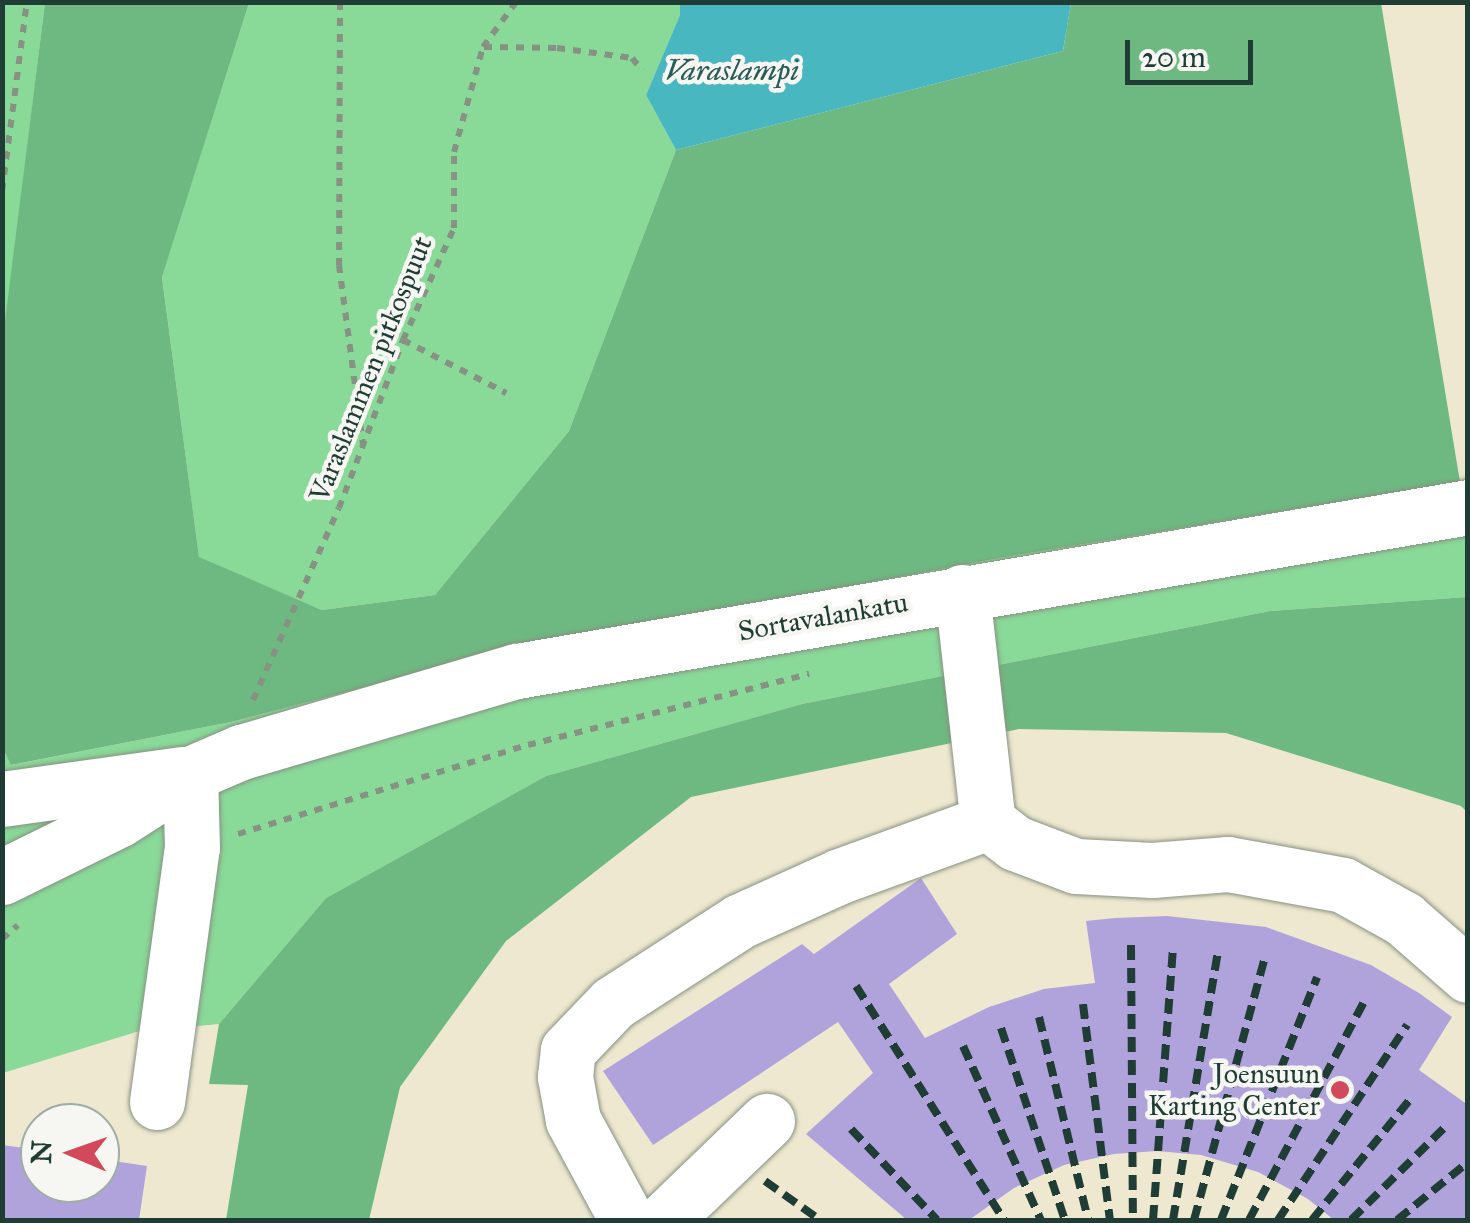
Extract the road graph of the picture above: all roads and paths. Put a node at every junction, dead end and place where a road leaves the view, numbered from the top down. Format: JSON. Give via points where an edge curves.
{"nodes":[{"id":1,"x":28,"y":2,"type":"edge"},
{"id":2,"x":340,"y":2,"type":"edge"},
{"id":3,"x":516,"y":2,"type":"edge"},
{"id":4,"x":483,"y":47,"type":"junction"},
{"id":5,"x":642,"y":70,"type":"dead end"},
{"id":6,"x":2,"y":191,"type":"edge"},
{"id":7,"x":403,"y":340,"type":"junction"},
{"id":8,"x":506,"y":392,"type":"dead end"},
{"id":9,"x":364,"y":446,"type":"junction"},
{"id":10,"x":1468,"y":507,"type":"edge"},
{"id":11,"x":962,"y":592,"type":"junction"},
{"id":12,"x":814,"y":673,"type":"dead end"},
{"id":13,"x":255,"y":691,"type":"dead end"},
{"id":14,"x":190,"y":774,"type":"junction"},
{"id":15,"x":2,"y":799,"type":"edge"},
{"id":16,"x":988,"y":822,"type":"junction"},
{"id":17,"x":192,"y":848,"type":"junction"},
{"id":18,"x":2,"y":877,"type":"edge"},
{"id":19,"x":1468,"y":974,"type":"edge"},
{"id":20,"x":158,"y":1102,"type":"dead end"},
{"id":21,"x":767,"y":1121,"type":"dead end"},
{"id":22,"x":627,"y":1220,"type":"edge"},
{"id":23,"x":664,"y":1220,"type":"edge"}],
"edges":[{"from":1,"to":6,"type":"path"},
{"from":2,"to":9,"type":"path","via":[[339,264]]},
{"from":3,"to":4,"type":"path","name":"Varaslammen pitkospuut"},
{"from":4,"to":5,"type":"path","via":[[632,58]]},
{"from":4,"to":7,"type":"path","name":"Varaslammen pitkospuut","via":[[454,152],[454,228]]},
{"from":7,"to":8,"type":"path"},
{"from":7,"to":9,"type":"path","name":"Varaslammen pitkospuut"},
{"from":9,"to":13,"type":"path","name":"Varaslammen pitkospuut"},
{"from":10,"to":11,"type":"street","name":"Sortavalankatu"},
{"from":11,"to":14,"type":"street","name":"Sortavalankatu","via":[[517,671],[241,752]]},
{"from":11,"to":16,"type":"street"},
{"from":12,"to":17,"type":"path","via":[[528,746]]},
{"from":14,"to":15,"type":"street","name":"Sortavalankatu"},
{"from":14,"to":17,"type":"street"},
{"from":14,"to":18,"type":"street","name":"Sortavalankatu","via":[[118,820]]},
{"from":16,"to":19,"type":"street","via":[[1014,843],[1076,866],[1228,864],[1343,885],[1404,920]]},
{"from":16,"to":22,"type":"street","via":[[740,921],[614,1003],[568,1050],[573,1120]]},
{"from":17,"to":20,"type":"street"},
{"from":21,"to":23,"type":"street"}]}
